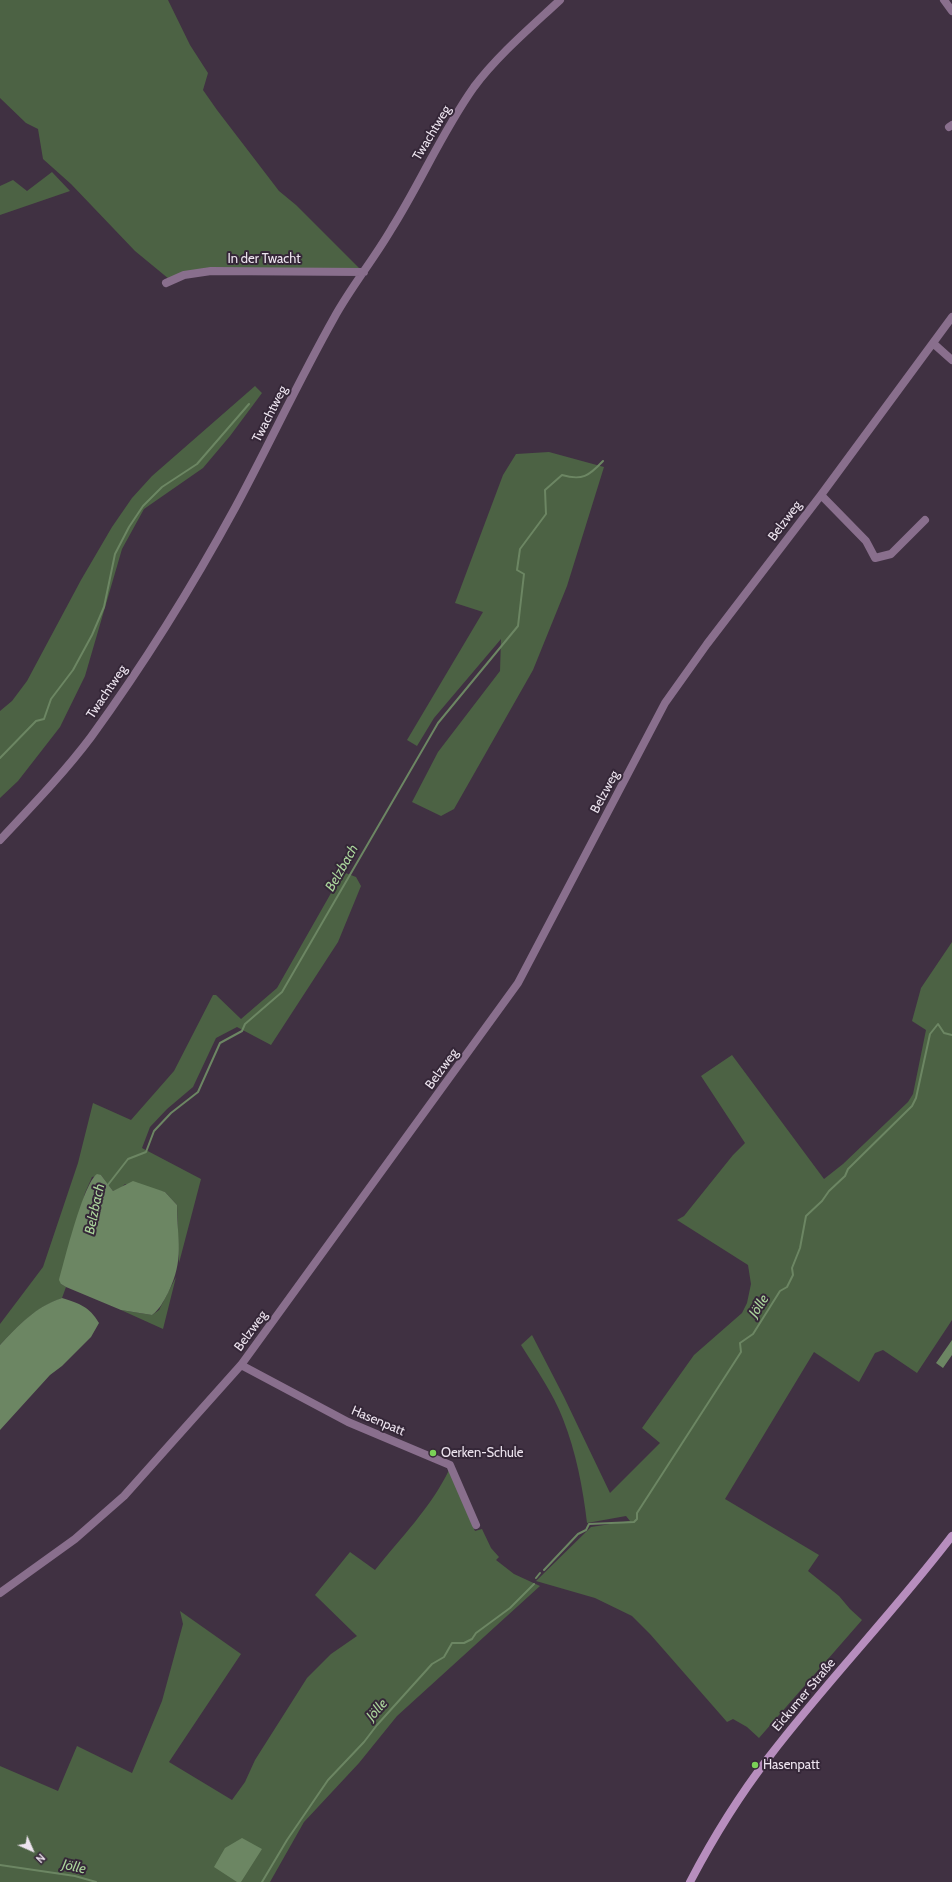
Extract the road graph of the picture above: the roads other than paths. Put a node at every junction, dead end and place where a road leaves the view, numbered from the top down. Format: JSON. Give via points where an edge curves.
{"nodes":[{"id":1,"x":560,"y":0,"type":"edge"},
{"id":2,"x":944,"y":0,"type":"edge"},
{"id":3,"x":952,"y":11,"type":"edge"},
{"id":4,"x":364,"y":272,"type":"junction"},
{"id":5,"x":166,"y":284,"type":"dead end"},
{"id":6,"x":952,"y":318,"type":"edge"},
{"id":7,"x":934,"y":344,"type":"junction"},
{"id":8,"x":952,"y":360,"type":"edge"},
{"id":9,"x":821,"y":495,"type":"junction"},
{"id":10,"x":925,"y":520,"type":"dead end"},
{"id":11,"x":0,"y":840,"type":"edge"},
{"id":12,"x":241,"y":1365,"type":"junction"},
{"id":13,"x":476,"y":1525,"type":"dead end"},
{"id":14,"x":952,"y":1536,"type":"edge"},
{"id":15,"x":0,"y":1593,"type":"edge"},
{"id":16,"x":690,"y":1882,"type":"edge"}],
"edges":[{"from":1,"to":4,"type":"street","name":"Twachtweg","via":[[511,46],[473,89],[438,145],[394,226]]},
{"from":2,"to":3,"type":"street"},
{"from":4,"to":5,"type":"street","name":"In der Twacht","via":[[211,271],[184,275]]},
{"from":4,"to":11,"type":"street","name":"Twachtweg","via":[[335,316],[234,510],[175,611],[90,738],[46,791]]},
{"from":6,"to":7,"type":"street","name":"Belzweg"},
{"from":7,"to":8,"type":"street"},
{"from":7,"to":9,"type":"street","name":"Belzweg"},
{"from":9,"to":10,"type":"street","via":[[866,541],[875,558],[891,554]]},
{"from":9,"to":12,"type":"street","name":"Belzweg","via":[[664,703],[527,967],[506,1001]]},
{"from":12,"to":13,"type":"street","name":"Hasenpatt","via":[[348,1422],[450,1465]]},
{"from":12,"to":15,"type":"street","name":"Belzweg","via":[[124,1496],[75,1539]]},
{"from":14,"to":16,"type":"main road","name":"Eickumer Straße","via":[[769,1757],[720,1830]]}]}
